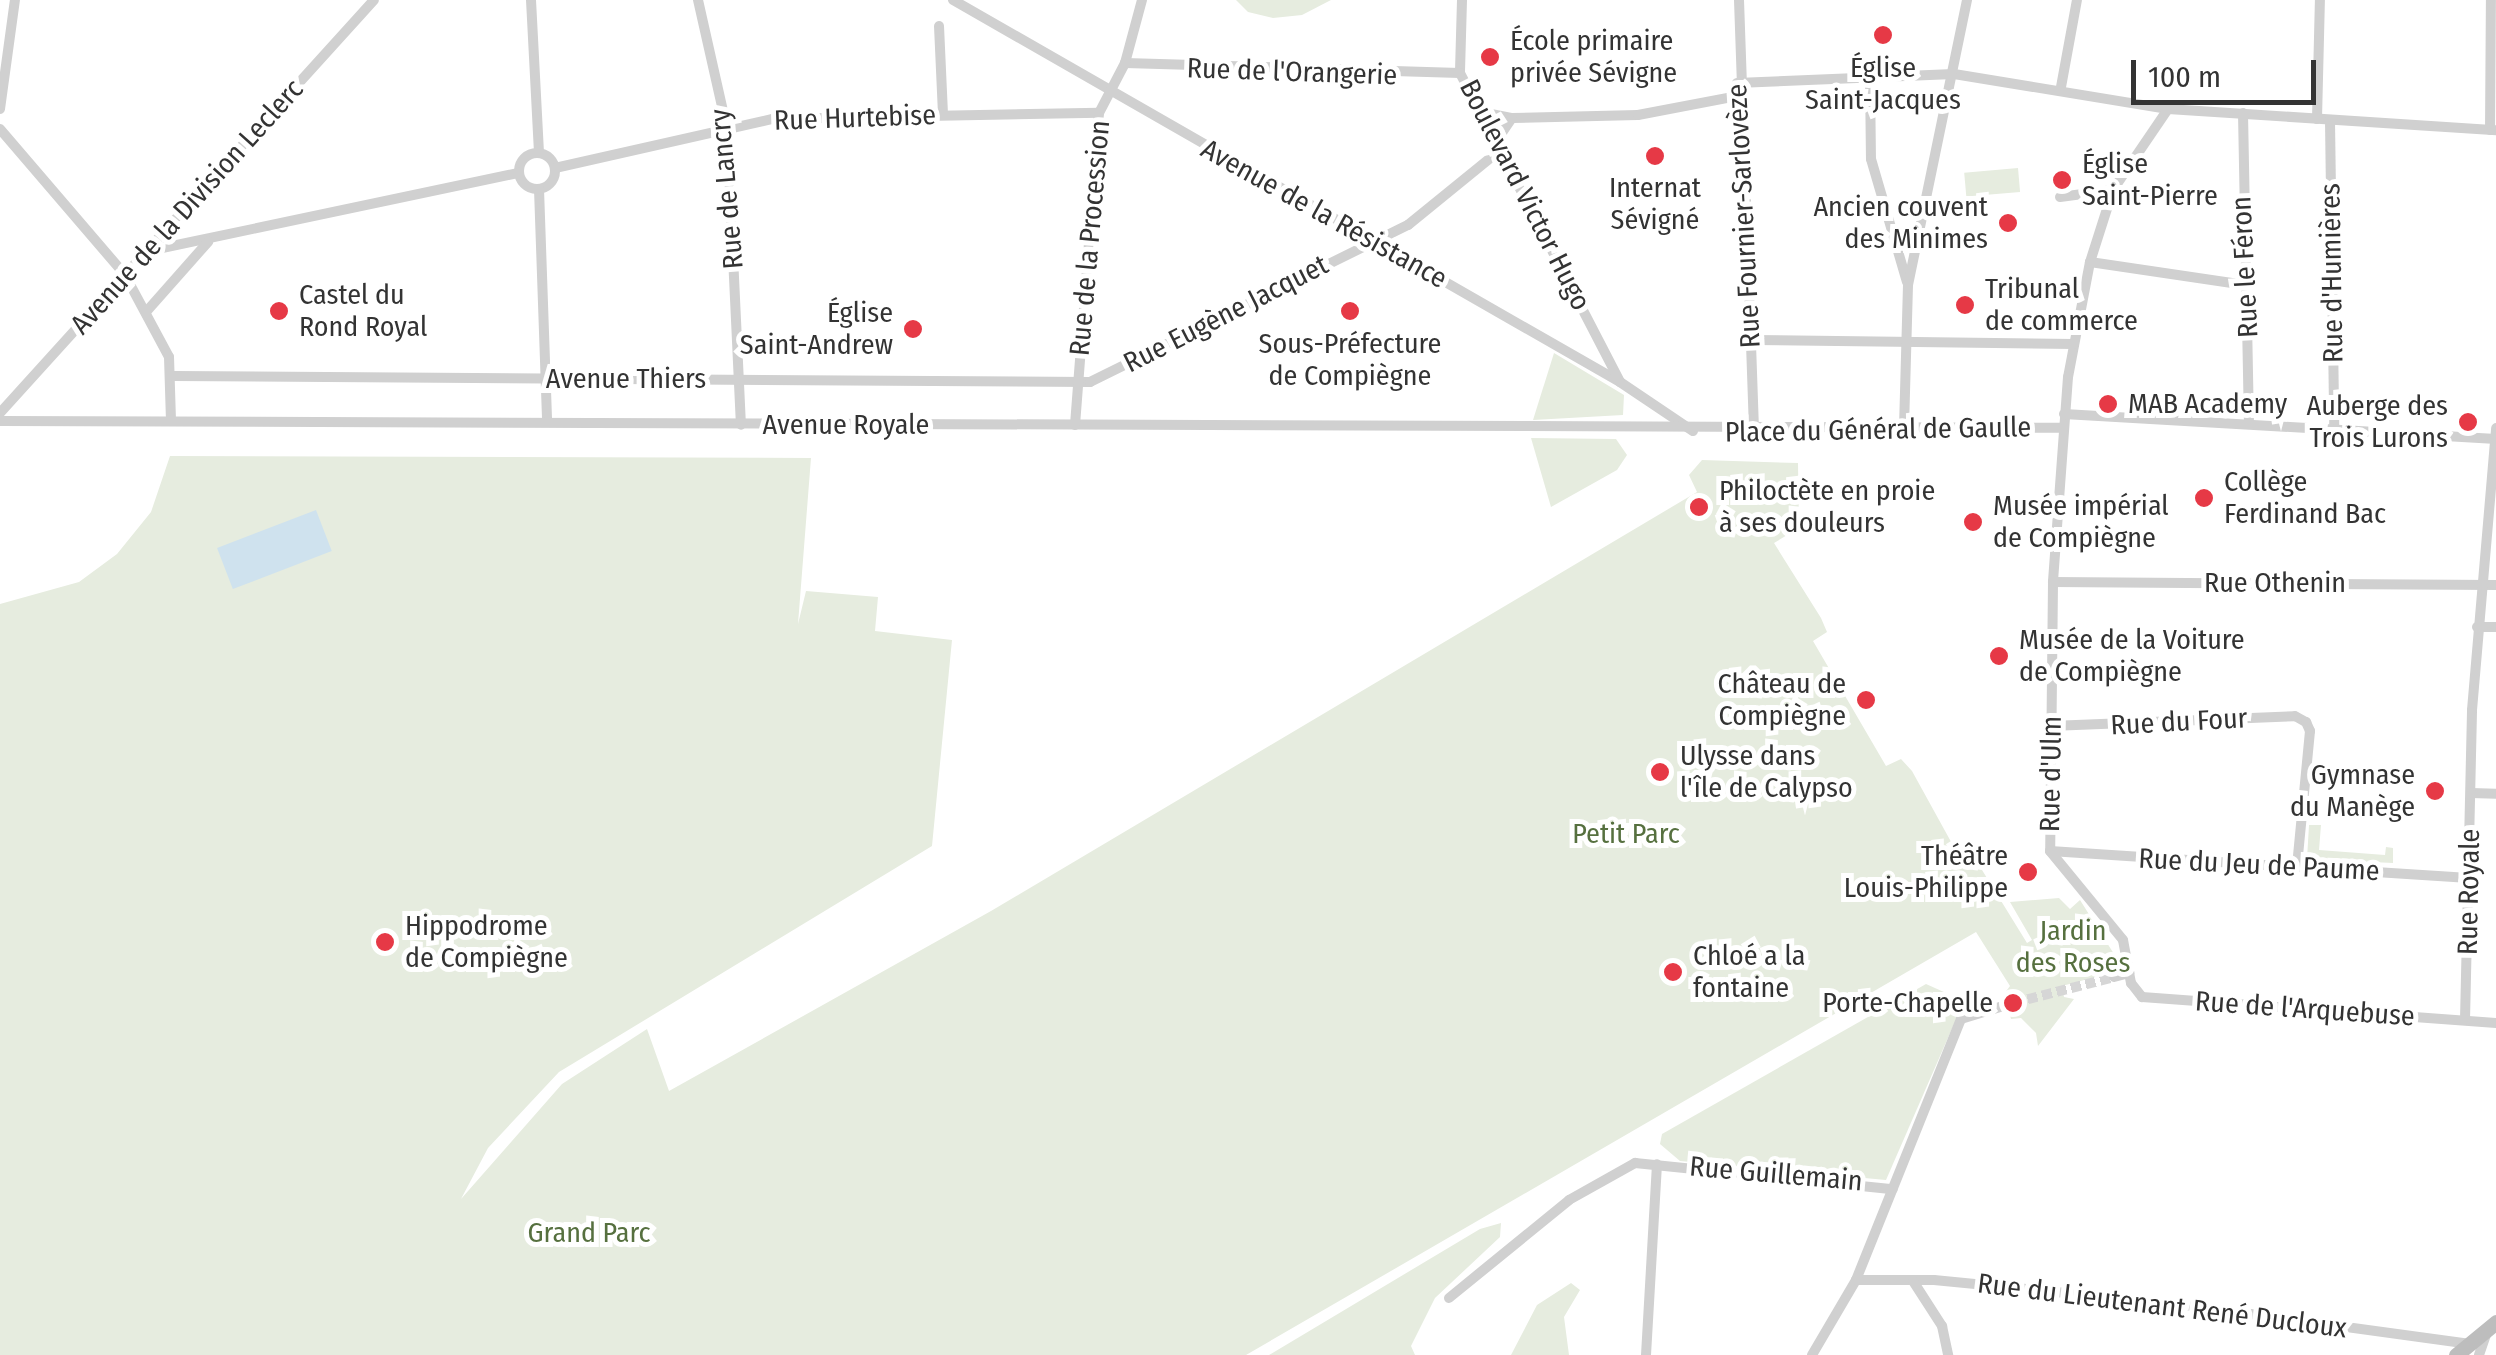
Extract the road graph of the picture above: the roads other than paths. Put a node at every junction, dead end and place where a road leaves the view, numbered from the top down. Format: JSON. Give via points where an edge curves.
{"nodes":[{"id":1,"x":15,"y":0,"type":"edge"},
{"id":2,"x":374,"y":0,"type":"edge"},
{"id":3,"x":531,"y":0,"type":"edge"},
{"id":4,"x":698,"y":0,"type":"edge"},
{"id":5,"x":952,"y":0,"type":"edge"},
{"id":6,"x":1142,"y":0,"type":"edge"},
{"id":7,"x":1462,"y":0,"type":"edge"},
{"id":8,"x":1739,"y":0,"type":"edge"},
{"id":9,"x":1967,"y":0,"type":"edge"},
{"id":10,"x":2077,"y":0,"type":"edge"},
{"id":11,"x":2320,"y":0,"type":"edge"},
{"id":12,"x":2491,"y":0,"type":"edge"},
{"id":13,"x":939,"y":26,"type":"dead end"},
{"id":14,"x":1125,"y":63,"type":"junction"},
{"id":15,"x":1460,"y":73,"type":"junction"},
{"id":16,"x":1954,"y":74,"type":"junction"},
{"id":17,"x":1870,"y":79,"type":"junction"},
{"id":18,"x":1737,"y":83,"type":"junction"},
{"id":19,"x":2061,"y":87,"type":"junction"},
{"id":20,"x":1110,"y":90,"type":"junction"},
{"id":21,"x":1738,"y":96,"type":"junction"},
{"id":22,"x":0,"y":109,"type":"edge"},
{"id":23,"x":2168,"y":109,"type":"junction"},
{"id":24,"x":1099,"y":112,"type":"junction"},
{"id":25,"x":1481,"y":112,"type":"junction"},
{"id":26,"x":943,"y":114,"type":"junction"},
{"id":27,"x":2243,"y":114,"type":"junction"},
{"id":28,"x":1512,"y":118,"type":"junction"},
{"id":29,"x":2317,"y":120,"type":"junction"},
{"id":30,"x":2330,"y":121,"type":"junction"},
{"id":31,"x":0,"y":129,"type":"edge"},
{"id":32,"x":728,"y":129,"type":"junction"},
{"id":33,"x":2493,"y":130,"type":"edge"},
{"id":34,"x":1497,"y":147,"type":"junction"},
{"id":35,"x":538,"y":153,"type":"junction"},
{"id":36,"x":555,"y":168,"type":"junction"},
{"id":37,"x":519,"y":174,"type":"junction"},
{"id":38,"x":539,"y":189,"type":"junction"},
{"id":39,"x":2113,"y":190,"type":"junction"},
{"id":40,"x":2060,"y":197,"type":"dead end"},
{"id":41,"x":1372,"y":241,"type":"junction"},
{"id":42,"x":208,"y":242,"type":"junction"},
{"id":43,"x":146,"y":252,"type":"junction"},
{"id":44,"x":2090,"y":262,"type":"junction"},
{"id":45,"x":125,"y":275,"type":"junction"},
{"id":46,"x":1908,"y":285,"type":"junction"},
{"id":47,"x":2244,"y":286,"type":"junction"},
{"id":48,"x":146,"y":312,"type":"junction"},
{"id":49,"x":1751,"y":340,"type":"junction"},
{"id":50,"x":1906,"y":342,"type":"junction"},
{"id":51,"x":2074,"y":344,"type":"junction"},
{"id":52,"x":174,"y":376,"type":"junction"},
{"id":53,"x":544,"y":378,"type":"junction"},
{"id":54,"x":739,"y":380,"type":"junction"},
{"id":55,"x":1078,"y":382,"type":"junction"},
{"id":56,"x":1620,"y":382,"type":"junction"},
{"id":57,"x":0,"y":413,"type":"edge"},
{"id":58,"x":2064,"y":414,"type":"junction"},
{"id":59,"x":172,"y":420,"type":"junction"},
{"id":60,"x":0,"y":421,"type":"edge"},
{"id":61,"x":547,"y":421,"type":"junction"},
{"id":62,"x":2249,"y":421,"type":"junction"},
{"id":63,"x":741,"y":425,"type":"junction"},
{"id":64,"x":1075,"y":425,"type":"junction"},
{"id":65,"x":2334,"y":425,"type":"junction"},
{"id":66,"x":1904,"y":428,"type":"junction"},
{"id":67,"x":2063,"y":428,"type":"junction"},
{"id":68,"x":2496,"y":428,"type":"edge"},
{"id":69,"x":1692,"y":431,"type":"junction"},
{"id":70,"x":1754,"y":432,"type":"junction"},
{"id":71,"x":2496,"y":439,"type":"edge"},
{"id":72,"x":2054,"y":582,"type":"junction"},
{"id":73,"x":2479,"y":584,"type":"junction"},
{"id":74,"x":2496,"y":585,"type":"edge"},
{"id":75,"x":2478,"y":627,"type":"junction"},
{"id":76,"x":2496,"y":627,"type":"edge"},
{"id":77,"x":2051,"y":726,"type":"junction"},
{"id":78,"x":2472,"y":794,"type":"junction"},
{"id":79,"x":2496,"y":794,"type":"edge"},
{"id":80,"x":2050,"y":850,"type":"junction"},
{"id":81,"x":2298,"y":864,"type":"junction"},
{"id":82,"x":2469,"y":878,"type":"junction"},
{"id":83,"x":2129,"y":973,"type":"junction"},
{"id":84,"x":2114,"y":976,"type":"tunnel mouth"},
{"id":85,"x":2013,"y":1003,"type":"tunnel mouth"},
{"id":86,"x":2465,"y":1020,"type":"junction"},
{"id":87,"x":2496,"y":1023,"type":"edge"},
{"id":88,"x":1657,"y":1164,"type":"junction"},
{"id":89,"x":1894,"y":1188,"type":"junction"},
{"id":90,"x":1856,"y":1280,"type":"junction"},
{"id":91,"x":1913,"y":1281,"type":"junction"},
{"id":92,"x":1449,"y":1298,"type":"dead end"},
{"id":93,"x":2496,"y":1322,"type":"edge"},
{"id":94,"x":2477,"y":1344,"type":"edge"},
{"id":95,"x":1646,"y":1355,"type":"edge"},
{"id":96,"x":1812,"y":1355,"type":"edge"},
{"id":97,"x":1948,"y":1355,"type":"edge"},
{"id":98,"x":2456,"y":1355,"type":"edge"}],
"edges":[{"from":1,"to":22,"type":"street"},
{"from":2,"to":43,"type":"street","name":"Avenue de la Division Leclerc"},
{"from":3,"to":35,"type":"street"},
{"from":4,"to":32,"type":"street","name":"Rue de Lancry"},
{"from":5,"to":20,"type":"street","name":"Avenue de la Résistance"},
{"from":6,"to":14,"type":"street","name":"Rue de la Procession"},
{"from":7,"to":15,"type":"street","name":"Boulevard Victor Hugo"},
{"from":8,"to":18,"type":"street","name":"Rue Fournier-Sarlovèze"},
{"from":9,"to":16,"type":"street"},
{"from":10,"to":19,"type":"street"},
{"from":11,"to":29,"type":"street"},
{"from":12,"to":33,"type":"street"},
{"from":13,"to":26,"type":"street"},
{"from":14,"to":15,"type":"street","name":"Rue de l'Orangerie"},
{"from":14,"to":20,"type":"street","name":"Rue de la Procession"},
{"from":15,"to":25,"type":"street","name":"Boulevard Victor Hugo"},
{"from":16,"to":17,"type":"street"},
{"from":16,"to":19,"type":"street"},
{"from":16,"to":46,"type":"street"},
{"from":17,"to":18,"type":"street"},
{"from":17,"to":46,"type":"street","via":[[1871,160]]},
{"from":18,"to":21,"type":"street","name":"Rue Fournier-Sarlovèze"},
{"from":19,"to":23,"type":"street"},
{"from":20,"to":24,"type":"street","name":"Rue de la Procession"},
{"from":20,"to":41,"type":"street","name":"Avenue de la Résistance"},
{"from":21,"to":28,"type":"street","via":[[1638,115]]},
{"from":21,"to":49,"type":"street","name":"Rue Fournier-Sarlovèze"},
{"from":23,"to":27,"type":"street"},
{"from":23,"to":39,"type":"street","name":"Rue d'Ulm"},
{"from":24,"to":26,"type":"street","name":"Rue Hurtebise"},
{"from":24,"to":55,"type":"street","name":"Rue de la Procession"},
{"from":25,"to":28,"type":"street"},
{"from":25,"to":34,"type":"street","name":"Boulevard Victor Hugo"},
{"from":26,"to":32,"type":"street","name":"Rue Hurtebise","via":[[773,119]]},
{"from":27,"to":29,"type":"street"},
{"from":27,"to":47,"type":"street","name":"Rue le Féron"},
{"from":28,"to":34,"type":"street","name":"Rue Eugène Jacquet"},
{"from":29,"to":30,"type":"street"},
{"from":30,"to":33,"type":"street"},
{"from":30,"to":65,"type":"street","name":"Rue d'Humières"},
{"from":31,"to":45,"type":"street"},
{"from":32,"to":36,"type":"street","name":"Rue Hurtebise"},
{"from":32,"to":54,"type":"street","name":"Rue de Lancry"},
{"from":34,"to":41,"type":"street","name":"Rue Eugène Jacquet","via":[[1432,210]]},
{"from":34,"to":56,"type":"street","name":"Boulevard Victor Hugo"},
{"from":35,"to":36,"type":"street"},
{"from":35,"to":37,"type":"street","via":[[524,158]]},
{"from":36,"to":38,"type":"street","via":[[550,184]]},
{"from":37,"to":38,"type":"street"},
{"from":37,"to":42,"type":"street"},
{"from":38,"to":53,"type":"street"},
{"from":39,"to":40,"type":"street"},
{"from":39,"to":44,"type":"street","name":"Rue d'Ulm"},
{"from":41,"to":55,"type":"street","name":"Rue Eugène Jacquet"},
{"from":41,"to":56,"type":"street","name":"Avenue de la Résistance"},
{"from":42,"to":43,"type":"street"},
{"from":42,"to":48,"type":"street"},
{"from":43,"to":45,"type":"street","name":"Avenue de la Division Leclerc"},
{"from":44,"to":47,"type":"street"},
{"from":44,"to":51,"type":"street","name":"Rue d'Ulm"},
{"from":45,"to":48,"type":"street"},
{"from":45,"to":57,"type":"street","name":"Avenue de la Division Leclerc"},
{"from":46,"to":50,"type":"street"},
{"from":47,"to":62,"type":"street","name":"Rue le Féron"},
{"from":48,"to":52,"type":"street"},
{"from":49,"to":50,"type":"street"},
{"from":49,"to":70,"type":"street","name":"Rue Fournier-Sarlovèze"},
{"from":50,"to":51,"type":"street"},
{"from":50,"to":66,"type":"street"},
{"from":51,"to":58,"type":"street","name":"Rue d'Ulm"},
{"from":52,"to":53,"type":"street","name":"Avenue Thiers"},
{"from":52,"to":59,"type":"street"},
{"from":53,"to":54,"type":"street","name":"Avenue Thiers"},
{"from":53,"to":61,"type":"street"},
{"from":54,"to":55,"type":"street","name":"Avenue Thiers"},
{"from":54,"to":63,"type":"street","name":"Rue de Lancry"},
{"from":55,"to":64,"type":"street","name":"Rue de la Procession"},
{"from":56,"to":69,"type":"street","name":"Avenue de la Résistance"},
{"from":58,"to":62,"type":"street"},
{"from":58,"to":67,"type":"street","name":"Rue d'Ulm"},
{"from":59,"to":60,"type":"street","name":"Avenue Royale"},
{"from":59,"to":61,"type":"street","name":"Avenue Royale"},
{"from":61,"to":63,"type":"street","name":"Avenue Royale"},
{"from":62,"to":65,"type":"street"},
{"from":63,"to":64,"type":"street","name":"Avenue Royale"},
{"from":64,"to":69,"type":"street","name":"Avenue Royale"},
{"from":65,"to":71,"type":"street"},
{"from":66,"to":67,"type":"street","name":"Place du Général de Gaulle"},
{"from":66,"to":70,"type":"street","name":"Place du Général de Gaulle"},
{"from":67,"to":72,"type":"street","name":"Rue d'Ulm"},
{"from":68,"to":71,"type":"street","name":"Rue Royale"},
{"from":69,"to":70,"type":"street","name":"Place du Général de Gaulle"},
{"from":71,"to":73,"type":"street","name":"Rue Royale"},
{"from":72,"to":73,"type":"street","name":"Rue Othenin"},
{"from":72,"to":77,"type":"street","name":"Rue d'Ulm"},
{"from":73,"to":74,"type":"street","name":"Rue Othenin"},
{"from":73,"to":75,"type":"street","name":"Rue Royale"},
{"from":75,"to":76,"type":"street"},
{"from":75,"to":78,"type":"street","name":"Rue Royale"},
{"from":77,"to":80,"type":"street","name":"Rue d'Ulm"},
{"from":77,"to":81,"type":"street","name":"Rue du Four","via":[[2295,716],[2306,722]]},
{"from":78,"to":79,"type":"street"},
{"from":78,"to":82,"type":"street","name":"Rue Royale"},
{"from":80,"to":81,"type":"street","name":"Rue du Jeu de Paume"},
{"from":80,"to":83,"type":"street","name":"Rue d'Ulm","via":[[2123,940]]},
{"from":81,"to":82,"type":"street","name":"Rue du Jeu de Paume"},
{"from":82,"to":86,"type":"street","name":"Rue Royale"},
{"from":83,"to":84,"type":"street"},
{"from":83,"to":86,"type":"street","name":"Rue de l'Arquebuse","via":[[2142,997]]},
{"from":85,"to":89,"type":"street","via":[[1961,1019]]},
{"from":86,"to":87,"type":"street","name":"Rue de l'Arquebuse"},
{"from":88,"to":89,"type":"street","name":"Rue Guillemain"},
{"from":88,"to":92,"type":"street","name":"Rue Guillemain","via":[[1618,1168]]},
{"from":88,"to":95,"type":"street"},
{"from":89,"to":90,"type":"street"},
{"from":90,"to":91,"type":"street","name":"Rue du Lieutenant René Ducloux"},
{"from":90,"to":96,"type":"street"},
{"from":91,"to":94,"type":"street","name":"Rue du Lieutenant René Ducloux","via":[[2178,1304]]},
{"from":91,"to":97,"type":"street","via":[[1942,1326]]},
{"from":93,"to":94,"type":"main road"},
{"from":94,"to":98,"type":"main road"}]}
